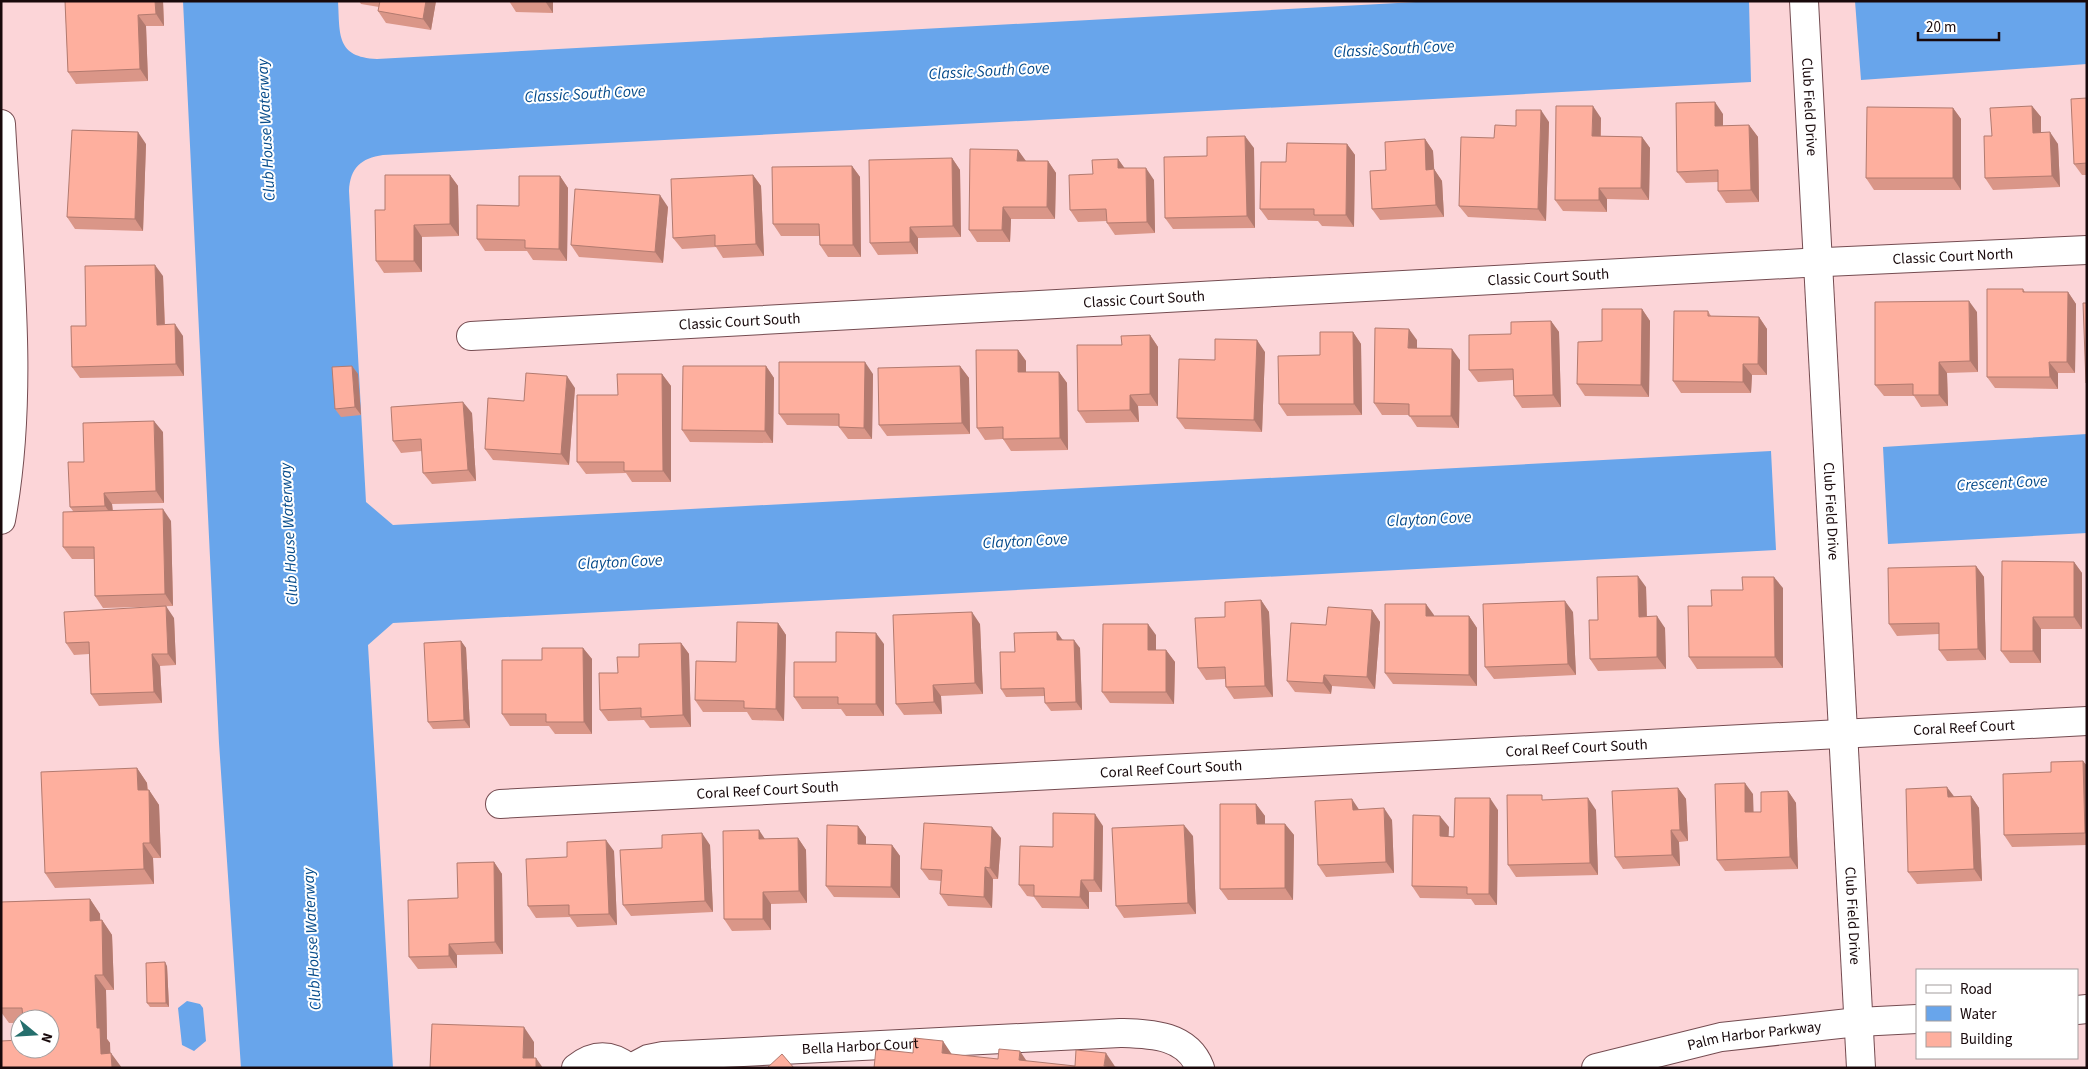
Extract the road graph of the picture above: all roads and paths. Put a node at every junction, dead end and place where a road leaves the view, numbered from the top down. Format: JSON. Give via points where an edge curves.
{"nodes":[{"id":1,"x":1804,"y":1,"type":"edge"},
{"id":2,"x":1,"y":124,"type":"edge"},
{"id":3,"x":2087,"y":250,"type":"edge"},
{"id":4,"x":1818,"y":262,"type":"junction"},
{"id":5,"x":6,"y":329,"type":"edge"},
{"id":6,"x":471,"y":336,"type":"dead end"},
{"id":7,"x":1,"y":520,"type":"edge"},
{"id":8,"x":2087,"y":720,"type":"edge"},
{"id":9,"x":1843,"y":734,"type":"junction"},
{"id":10,"x":500,"y":804,"type":"dead end"},
{"id":11,"x":1916,"y":1019,"type":"edge"},
{"id":12,"x":1858,"y":1022,"type":"junction"},
{"id":13,"x":576,"y":1068,"type":"edge"},
{"id":14,"x":630,"y":1068,"type":"edge"},
{"id":15,"x":1200,"y":1068,"type":"edge"},
{"id":16,"x":1596,"y":1068,"type":"edge"},
{"id":17,"x":1861,"y":1068,"type":"edge"}],
"edges":[{"from":1,"to":4,"type":"street","name":"Club Field Drive"},
{"from":2,"to":5,"type":"street"},
{"from":3,"to":4,"type":"street","name":"Classic Court North"},
{"from":4,"to":6,"type":"street","name":"Classic Court South"},
{"from":4,"to":9,"type":"street","name":"Club Field Drive"},
{"from":5,"to":7,"type":"street","via":[[12,440]]},
{"from":8,"to":9,"type":"street","name":"Coral Reef Court"},
{"from":9,"to":10,"type":"street","name":"Coral Reef Court South"},
{"from":9,"to":12,"type":"street","name":"Club Field Drive"},
{"from":11,"to":12,"type":"street","name":"Palm Harbor Parkway"},
{"from":12,"to":16,"type":"street","name":"Palm Harbor Parkway","via":[[1721,1037]]},
{"from":12,"to":17,"type":"street","name":"Club Field Drive"},
{"from":13,"to":14,"type":"street","via":[[586,1060],[607,1057]]},
{"from":14,"to":15,"type":"street","name":"Bella Harbor Court","via":[[663,1056],[1120,1033],[1153,1034],[1179,1042],[1194,1056]]}]}
